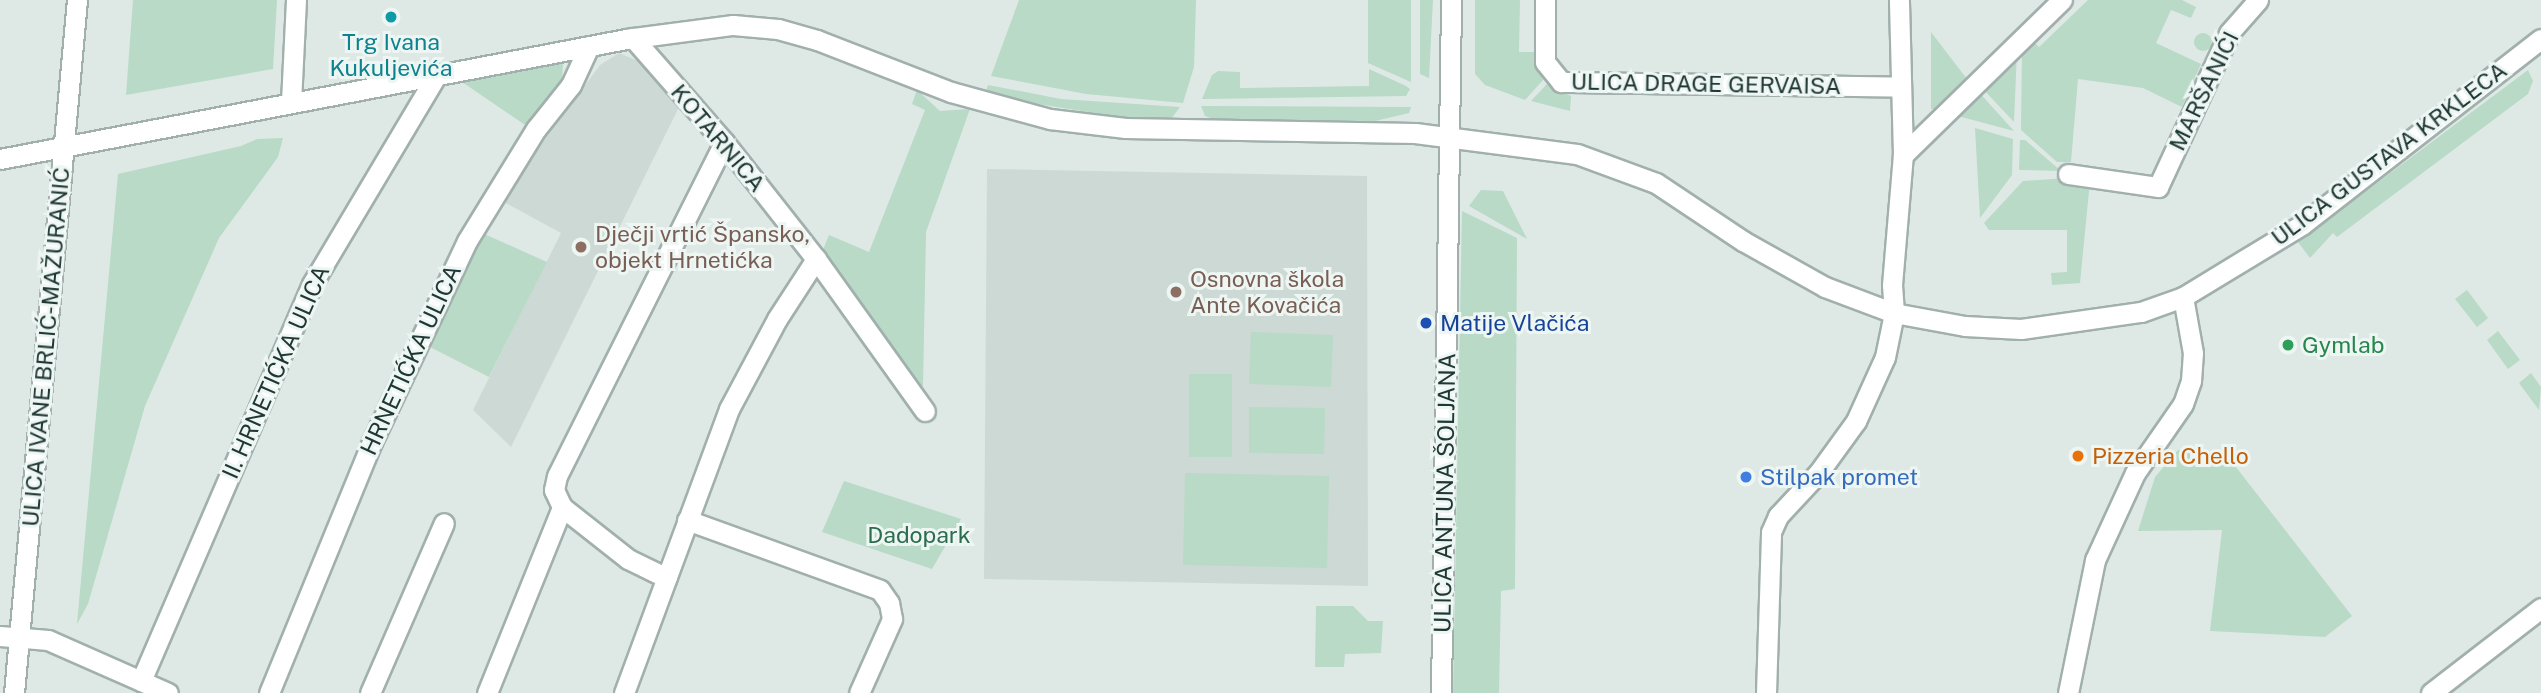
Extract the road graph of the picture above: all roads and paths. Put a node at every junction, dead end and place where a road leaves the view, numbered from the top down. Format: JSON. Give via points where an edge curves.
{"nodes":[{"id":1,"x":77,"y":0,"type":"edge"},
{"id":2,"x":296,"y":0,"type":"edge"},
{"id":3,"x":1451,"y":0,"type":"edge"},
{"id":4,"x":1545,"y":0,"type":"edge"},
{"id":5,"x":1899,"y":0,"type":"edge"},
{"id":6,"x":2062,"y":0,"type":"edge"},
{"id":7,"x":2258,"y":0,"type":"edge"},
{"id":8,"x":633,"y":38,"type":"junction"},
{"id":9,"x":2541,"y":38,"type":"edge"},
{"id":10,"x":589,"y":46,"type":"junction"},
{"id":11,"x":436,"y":76,"type":"junction"},
{"id":12,"x":1899,"y":87,"type":"junction"},
{"id":13,"x":291,"y":102,"type":"junction"},
{"id":14,"x":1450,"y":138,"type":"junction"},
{"id":15,"x":724,"y":142,"type":"junction"},
{"id":16,"x":64,"y":149,"type":"junction"},
{"id":17,"x":1903,"y":155,"type":"junction"},
{"id":18,"x":0,"y":159,"type":"edge"},
{"id":19,"x":2068,"y":174,"type":"dead end"},
{"id":20,"x":816,"y":259,"type":"junction"},
{"id":21,"x":2183,"y":297,"type":"junction"},
{"id":22,"x":1894,"y":313,"type":"junction"},
{"id":23,"x":925,"y":411,"type":"dead end"},
{"id":24,"x":562,"y":507,"type":"junction"},
{"id":25,"x":687,"y":520,"type":"junction"},
{"id":26,"x":444,"y":523,"type":"dead end"},
{"id":27,"x":667,"y":578,"type":"junction"},
{"id":28,"x":2541,"y":608,"type":"edge"},
{"id":29,"x":10,"y":637,"type":"edge"},
{"id":30,"x":141,"y":681,"type":"junction"},
{"id":31,"x":15,"y":693,"type":"edge"},
{"id":32,"x":168,"y":693,"type":"edge"},
{"id":33,"x":269,"y":693,"type":"edge"},
{"id":34,"x":370,"y":693,"type":"edge"},
{"id":35,"x":487,"y":693,"type":"edge"},
{"id":36,"x":624,"y":693,"type":"edge"},
{"id":37,"x":859,"y":693,"type":"edge"},
{"id":38,"x":1441,"y":693,"type":"edge"},
{"id":39,"x":1766,"y":693,"type":"edge"},
{"id":40,"x":2068,"y":693,"type":"edge"},
{"id":41,"x":2431,"y":693,"type":"edge"}],
"edges":[{"from":1,"to":16,"type":"street","name":"ULICA IVANE BRLIĆ-MAŽURANIĆ"},
{"from":2,"to":13,"type":"street"},
{"from":3,"to":14,"type":"street","name":"ULICA ANTUNA ŠOLJANA"},
{"from":4,"to":12,"type":"street","name":"ULICA DRAGE GERVAISA","via":[[1545,62],[1561,82]]},
{"from":5,"to":12,"type":"street"},
{"from":6,"to":17,"type":"street"},
{"from":7,"to":19,"type":"street","name":"MARŠANIĆI","via":[[2229,33],[2158,187]]},
{"from":8,"to":10,"type":"street","name":"ULICA GUSTAVA KRKLECA"},
{"from":8,"to":14,"type":"street","name":"ULICA GUSTAVA KRKLECA","via":[[691,27],[778,29],[969,98],[1030,115],[1102,126],[1415,133]]},
{"from":8,"to":15,"type":"street","name":"KOTARNICA"},
{"from":9,"to":21,"type":"street","name":"ULICA GUSTAVA KRKLECA","via":[[2303,223]]},
{"from":10,"to":11,"type":"street","name":"ULICA GUSTAVA KRKLECA"},
{"from":10,"to":33,"type":"street","name":"HRNETIĆKA ULICA","via":[[571,85],[536,128],[467,241],[413,351]]},
{"from":11,"to":13,"type":"street","name":"ULICA GUSTAVA KRKLECA"},
{"from":11,"to":30,"type":"street","name":"II. HRNETIĆKA ULICA","via":[[312,284]]},
{"from":12,"to":17,"type":"street"},
{"from":13,"to":16,"type":"street","name":"ULICA GUSTAVA KRKLECA"},
{"from":14,"to":22,"type":"street","name":"ULICA GUSTAVA KRKLECA","via":[[1532,146],[1620,167],[1656,183],[1784,266]]},
{"from":14,"to":38,"type":"street","name":"ULICA ANTUNA ŠOLJANA"},
{"from":15,"to":20,"type":"street","name":"KOTARNICA"},
{"from":15,"to":24,"type":"street","via":[[558,476],[554,490]]},
{"from":16,"to":18,"type":"street","name":"ULICA GUSTAVA KRKLECA"},
{"from":16,"to":29,"type":"street","name":"ULICA IVANE BRLIĆ-MAŽURANIĆ"},
{"from":17,"to":22,"type":"street","via":[[1892,285]]},
{"from":20,"to":23,"type":"street","name":"KOTARNICA"},
{"from":20,"to":25,"type":"street","via":[[741,386]]},
{"from":21,"to":22,"type":"street","name":"ULICA GUSTAVA KRKLECA","via":[[2141,312],[2021,329],[1965,326]]},
{"from":21,"to":40,"type":"street","via":[[2193,353],[2191,381],[2183,404],[2135,473],[2095,560]]},
{"from":22,"to":39,"type":"street","via":[[1885,357],[1856,421],[1819,472],[1778,516],[1771,532]]},
{"from":24,"to":27,"type":"street","via":[[628,559]]},
{"from":24,"to":35,"type":"street"},
{"from":25,"to":27,"type":"street"},
{"from":25,"to":37,"type":"street","via":[[880,590],[892,619]]},
{"from":26,"to":34,"type":"street"},
{"from":27,"to":36,"type":"street"},
{"from":28,"to":41,"type":"street"},
{"from":29,"to":30,"type":"street","via":[[57,643]]},
{"from":29,"to":31,"type":"street","name":"ULICA IVANE BRLIĆ-MAŽURANIĆ"},
{"from":30,"to":32,"type":"street"}]}
